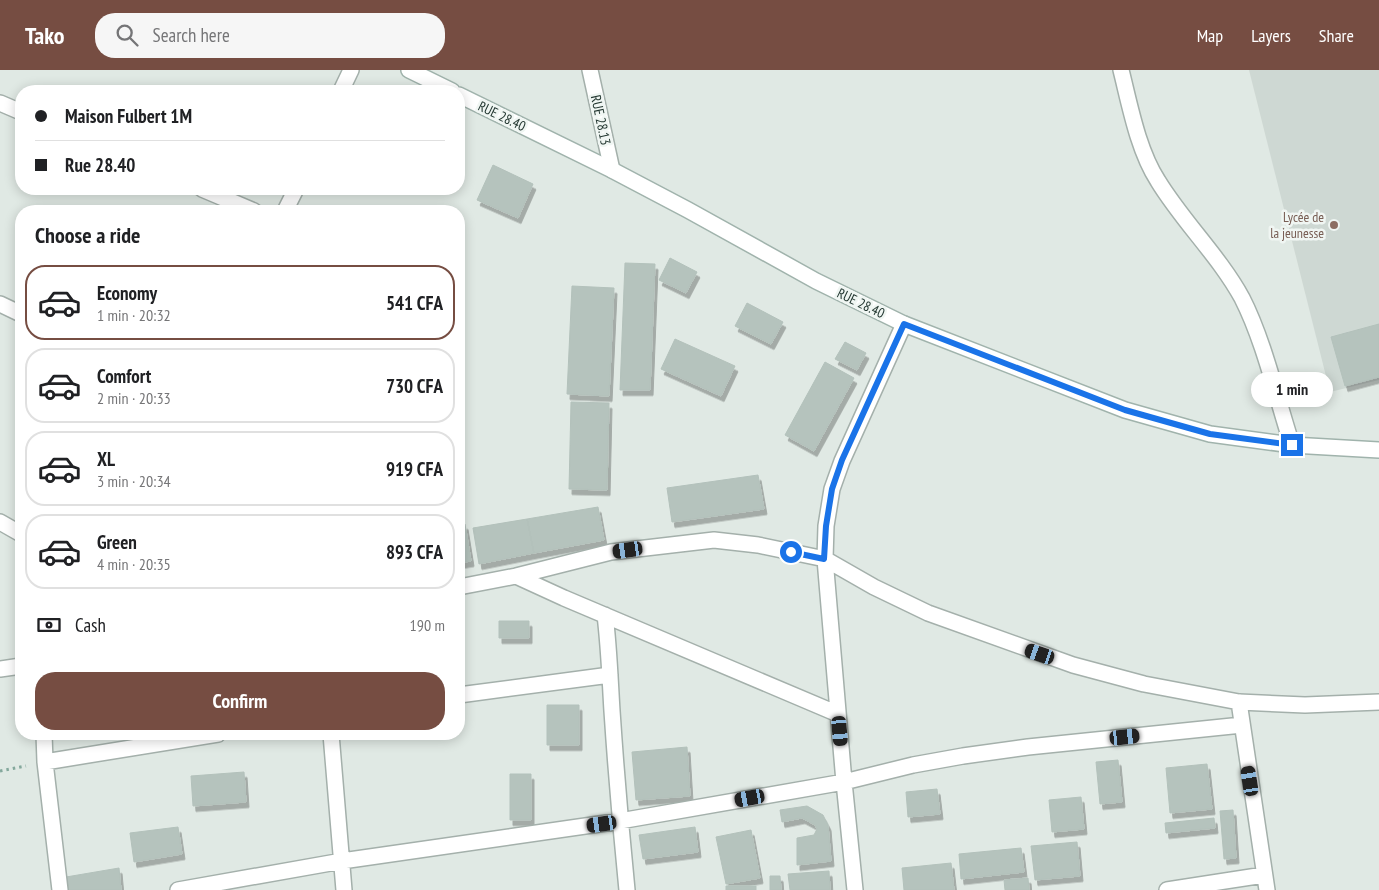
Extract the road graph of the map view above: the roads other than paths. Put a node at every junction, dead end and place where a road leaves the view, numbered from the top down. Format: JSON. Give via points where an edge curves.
{"nodes":[{"id":1,"x":350,"y":70,"type":"edge"},
{"id":2,"x":409,"y":70,"type":"edge"},
{"id":3,"x":590,"y":70,"type":"edge"},
{"id":4,"x":1121,"y":70,"type":"edge"},
{"id":5,"x":344,"y":85,"type":"edge"},
{"id":6,"x":440,"y":85,"type":"edge"},
{"id":7,"x":465,"y":98,"type":"edge"},
{"id":8,"x":0,"y":103,"type":"edge"},
{"id":9,"x":15,"y":109,"type":"edge"},
{"id":10,"x":612,"y":170,"type":"junction"},
{"id":11,"x":216,"y":195,"type":"edge"},
{"id":12,"x":240,"y":205,"type":"edge"},
{"id":13,"x":0,"y":304,"type":"edge"},
{"id":14,"x":15,"y":311,"type":"edge"},
{"id":15,"x":904,"y":324,"type":"junction"},
{"id":16,"x":1292,"y":445,"type":"junction"},
{"id":17,"x":1379,"y":450,"type":"edge"},
{"id":18,"x":0,"y":522,"type":"edge"},
{"id":19,"x":15,"y":531,"type":"edge"},
{"id":20,"x":824,"y":559,"type":"junction"},
{"id":21,"x":516,"y":576,"type":"junction"},
{"id":22,"x":465,"y":586,"type":"edge"},
{"id":23,"x":605,"y":615,"type":"junction"},
{"id":24,"x":15,"y":667,"type":"edge"},
{"id":25,"x":0,"y":669,"type":"edge"},
{"id":26,"x":610,"y":675,"type":"junction"},
{"id":27,"x":465,"y":693,"type":"edge"},
{"id":28,"x":1238,"y":702,"type":"junction"},
{"id":29,"x":1379,"y":702,"type":"edge"},
{"id":30,"x":838,"y":714,"type":"junction"},
{"id":31,"x":1242,"y":725,"type":"junction"},
{"id":32,"x":44,"y":740,"type":"edge"},
{"id":33,"x":181,"y":740,"type":"edge"},
{"id":34,"x":332,"y":740,"type":"edge"},
{"id":35,"x":45,"y":762,"type":"junction"},
{"id":36,"x":844,"y":782,"type":"junction"},
{"id":37,"x":620,"y":821,"type":"junction"},
{"id":38,"x":342,"y":861,"type":"junction"},
{"id":39,"x":1266,"y":882,"type":"edge"},
{"id":40,"x":60,"y":890,"type":"edge"},
{"id":41,"x":178,"y":890,"type":"edge"},
{"id":42,"x":344,"y":890,"type":"edge"},
{"id":43,"x":627,"y":890,"type":"edge"},
{"id":44,"x":855,"y":890,"type":"edge"},
{"id":45,"x":1167,"y":890,"type":"edge"}],
"edges":[{"from":1,"to":5,"type":"street"},
{"from":2,"to":6,"type":"street"},
{"from":3,"to":10,"type":"street","name":"RUE 28.13"},
{"from":4,"to":16,"type":"street","via":[[1139,140],[1156,180],[1228,274],[1243,300],[1259,338]]},
{"from":7,"to":10,"type":"street","name":"RUE 28.40"},
{"from":8,"to":9,"type":"street"},
{"from":10,"to":15,"type":"street","name":"RUE 28.40","via":[[816,281]]},
{"from":11,"to":12,"type":"street"},
{"from":13,"to":14,"type":"street"},
{"from":15,"to":16,"type":"street","name":"RUE 28.40","via":[[1125,410],[1210,434]]},
{"from":15,"to":20,"type":"street","via":[[832,489]]},
{"from":16,"to":17,"type":"street","name":"RUE 28.40"},
{"from":18,"to":19,"type":"street"},
{"from":20,"to":21,"type":"street","via":[[758,545],[714,540],[611,552]]},
{"from":20,"to":28,"type":"street","via":[[928,613],[1073,665],[1144,684]]},
{"from":20,"to":30,"type":"street"},
{"from":21,"to":22,"type":"street"},
{"from":21,"to":23,"type":"street"},
{"from":23,"to":26,"type":"street"},
{"from":23,"to":30,"type":"street"},
{"from":24,"to":25,"type":"street"},
{"from":26,"to":27,"type":"street"},
{"from":26,"to":37,"type":"street"},
{"from":28,"to":29,"type":"street","via":[[1305,705]]},
{"from":28,"to":31,"type":"street"},
{"from":30,"to":36,"type":"street"},
{"from":31,"to":36,"type":"street","via":[[1028,747],[914,765]]},
{"from":31,"to":39,"type":"street"},
{"from":32,"to":35,"type":"street"},
{"from":33,"to":35,"type":"street"},
{"from":34,"to":38,"type":"street"},
{"from":35,"to":40,"type":"street"},
{"from":36,"to":37,"type":"street"},
{"from":36,"to":44,"type":"street"},
{"from":37,"to":38,"type":"street"},
{"from":37,"to":43,"type":"street"},
{"from":38,"to":41,"type":"street"},
{"from":38,"to":42,"type":"street"},
{"from":39,"to":45,"type":"street"}]}
